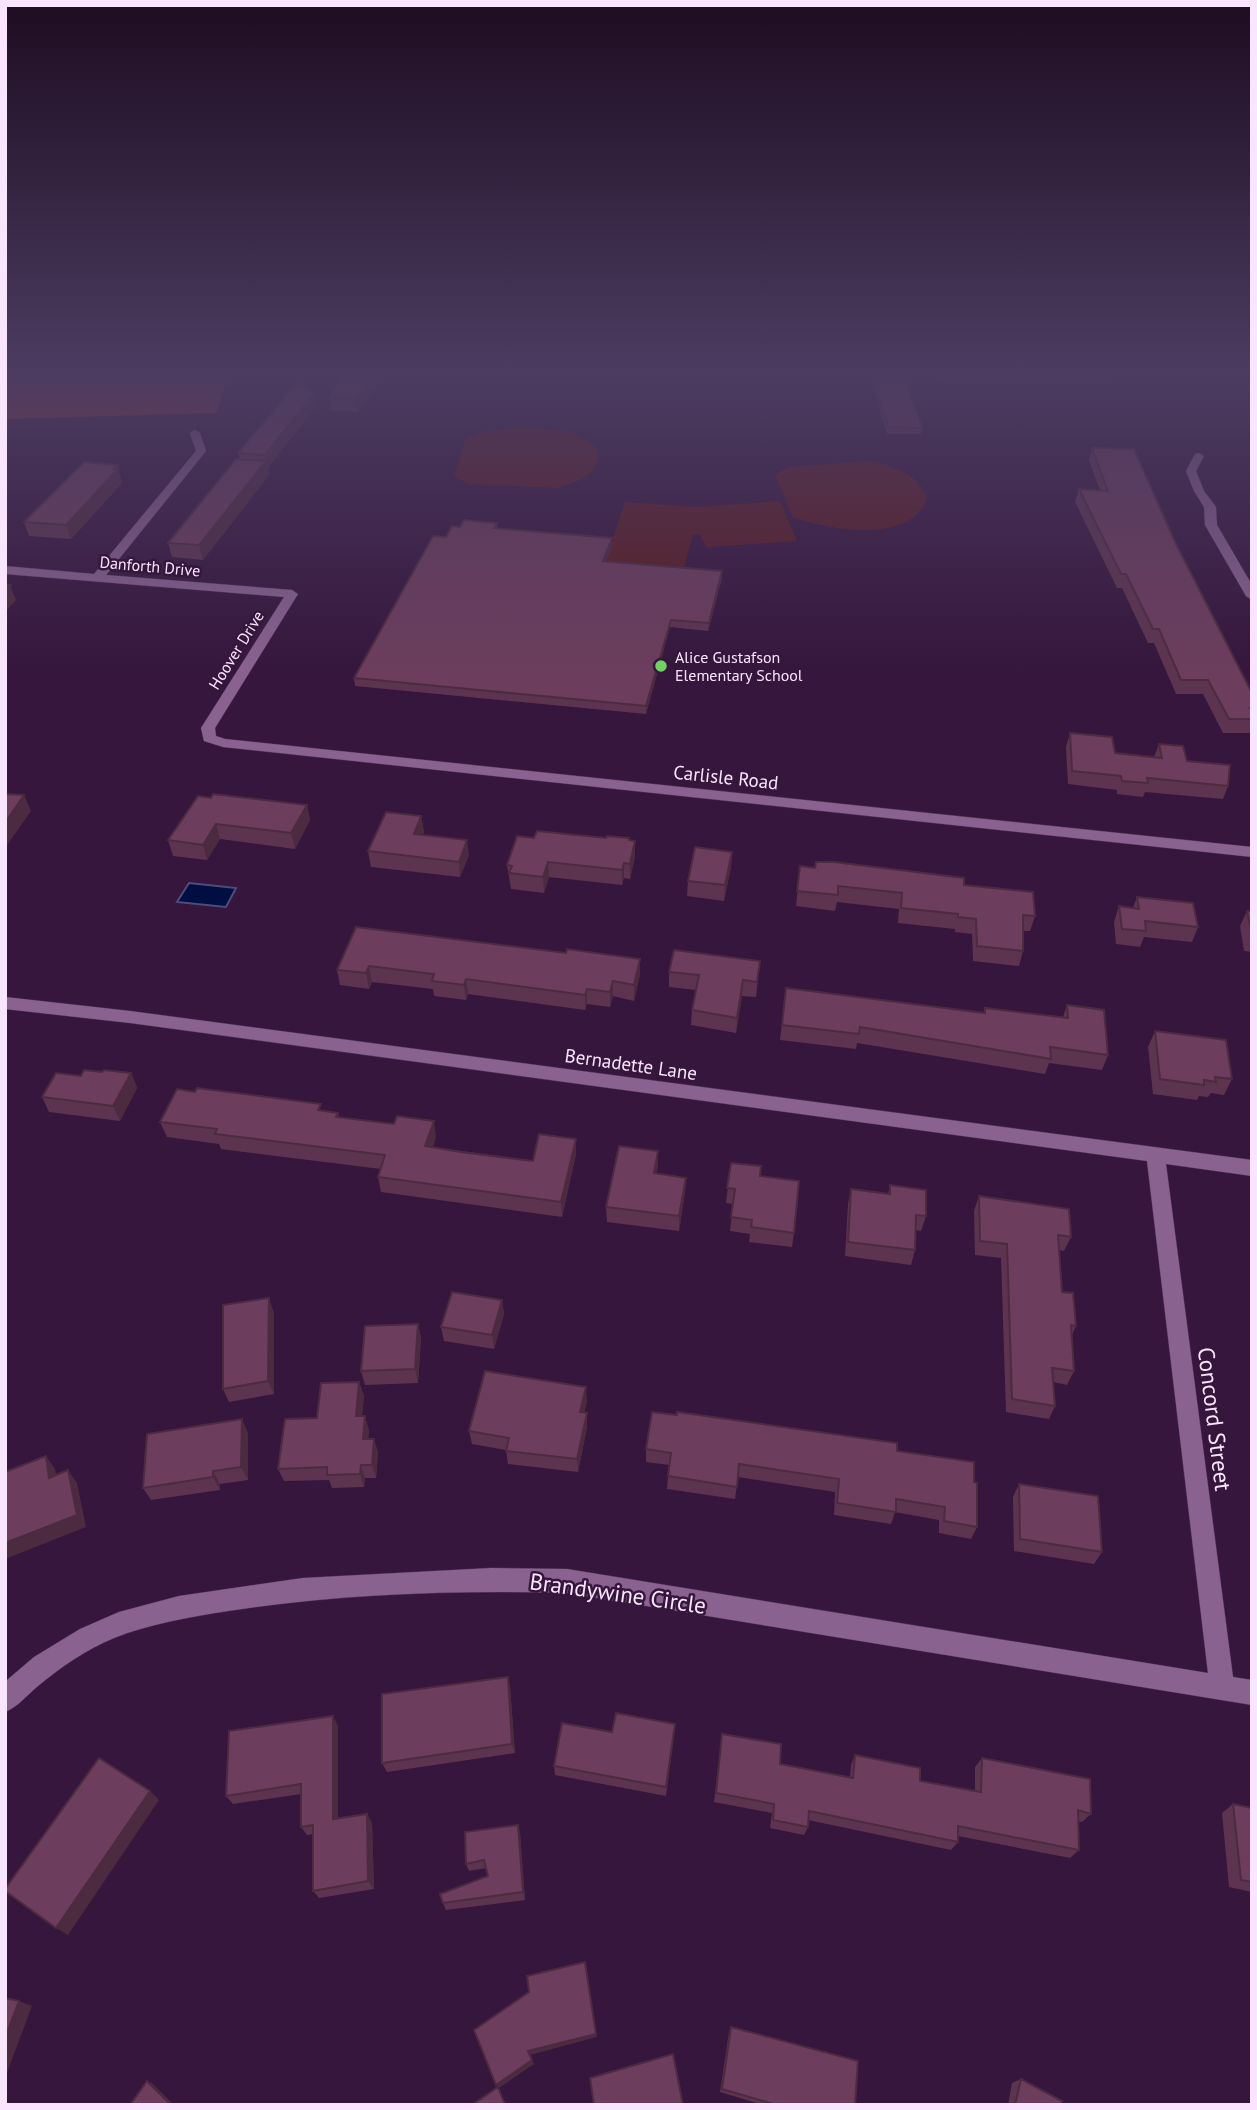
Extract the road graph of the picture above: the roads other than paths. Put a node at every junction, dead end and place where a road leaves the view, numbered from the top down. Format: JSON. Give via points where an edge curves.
{"nodes":[{"id":1,"x":184,"y":471,"type":"edge"},
{"id":2,"x":1191,"y":471,"type":"edge"},
{"id":3,"x":5,"y":569,"type":"edge"},
{"id":4,"x":97,"y":577,"type":"junction"},
{"id":5,"x":292,"y":594,"type":"joint"},
{"id":6,"x":1252,"y":596,"type":"edge"},
{"id":7,"x":209,"y":726,"type":"joint"},
{"id":8,"x":1252,"y":852,"type":"edge"},
{"id":9,"x":5,"y":1003,"type":"edge"},
{"id":10,"x":1156,"y":1156,"type":"junction"},
{"id":11,"x":1252,"y":1168,"type":"edge"},
{"id":12,"x":1222,"y":1688,"type":"junction"},
{"id":13,"x":1252,"y":1693,"type":"edge"},
{"id":14,"x":5,"y":1700,"type":"edge"}],
"edges":[{"from":1,"to":4,"type":"street"},
{"from":2,"to":6,"type":"street","via":[[1210,507],[1211,525]]},
{"from":3,"to":4,"type":"street","name":"Danforth Drive"},
{"from":4,"to":5,"type":"street","name":"Danforth Drive"},
{"from":5,"to":7,"type":"street","name":"Hoover Drive"},
{"from":7,"to":8,"type":"street","name":"Carlisle Road","via":[[209,738],[223,743]]},
{"from":9,"to":10,"type":"street","name":"Bernadette Lane"},
{"from":10,"to":11,"type":"street","name":"Bernadette Lane"},
{"from":10,"to":12,"type":"street","name":"Concord Street"},
{"from":12,"to":13,"type":"street","name":"Brandywine Circle"},
{"from":12,"to":14,"type":"street","name":"Brandywine Circle","via":[[567,1581],[499,1579],[316,1588],[165,1613],[117,1625],[59,1654]]}]}
